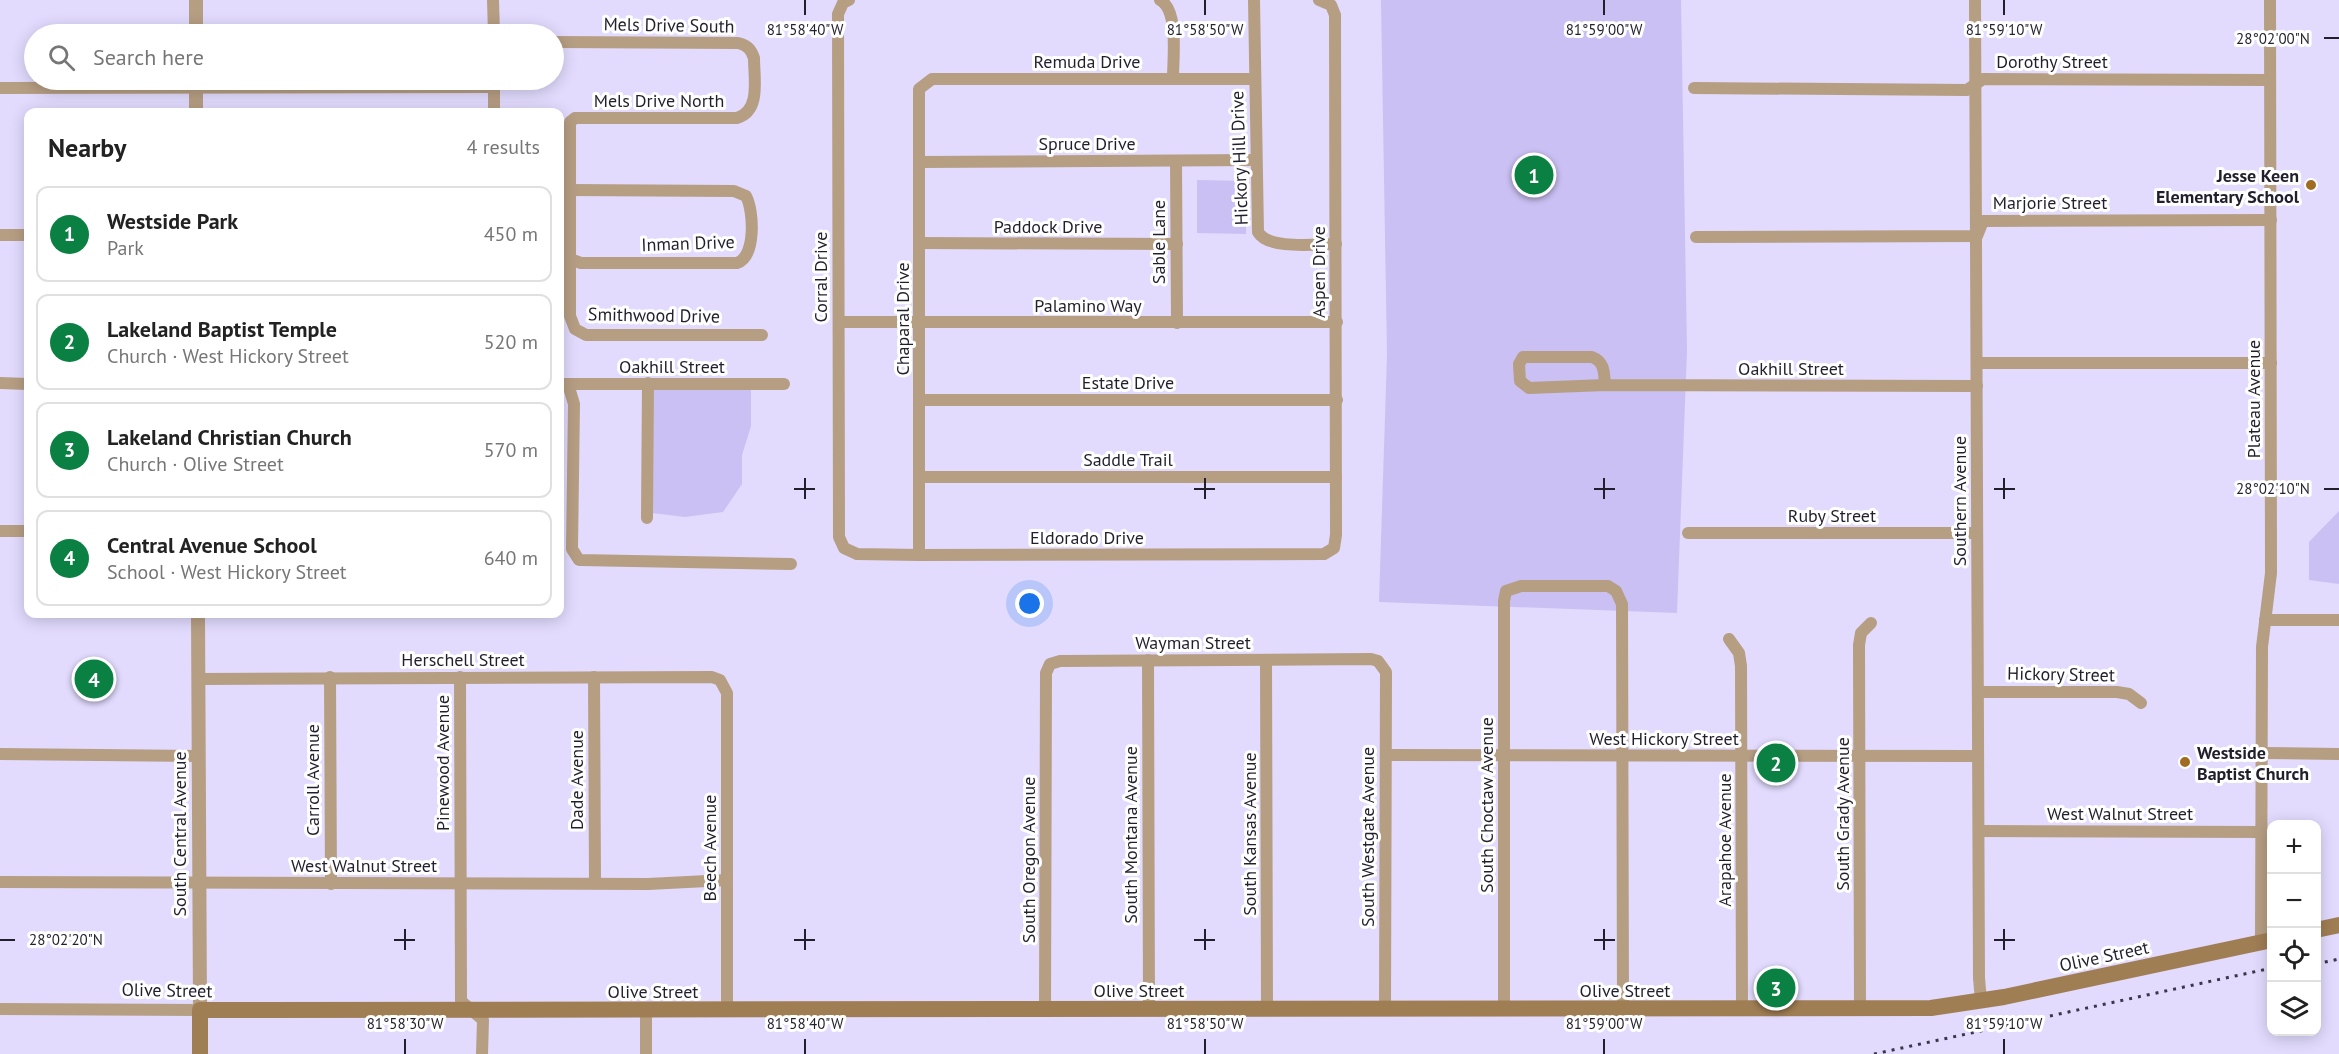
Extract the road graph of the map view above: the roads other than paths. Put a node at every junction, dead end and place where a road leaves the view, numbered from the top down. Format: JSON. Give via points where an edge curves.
{"nodes":[{"id":1,"x":196,"y":0,"type":"edge"},
{"id":2,"x":494,"y":0,"type":"edge"},
{"id":3,"x":1160,"y":0,"type":"edge"},
{"id":4,"x":1254,"y":0,"type":"edge"},
{"id":5,"x":1320,"y":0,"type":"edge"},
{"id":6,"x":1976,"y":0,"type":"edge"},
{"id":7,"x":2270,"y":0,"type":"edge"},
{"id":8,"x":845,"y":3,"type":"edge"},
{"id":9,"x":196,"y":24,"type":"edge"},
{"id":10,"x":494,"y":24,"type":"edge"},
{"id":11,"x":564,"y":42,"type":"edge"},
{"id":12,"x":1173,"y":78,"type":"junction"},
{"id":13,"x":1254,"y":78,"type":"junction"},
{"id":14,"x":754,"y":80,"type":"joint"},
{"id":15,"x":2270,"y":80,"type":"junction"},
{"id":16,"x":1976,"y":84,"type":"junction"},
{"id":17,"x":922,"y":85,"type":"joint"},
{"id":18,"x":0,"y":88,"type":"edge"},
{"id":19,"x":24,"y":88,"type":"edge"},
{"id":20,"x":1694,"y":88,"type":"dead end"},
{"id":21,"x":196,"y":90,"type":"edge"},
{"id":22,"x":494,"y":90,"type":"edge"},
{"id":23,"x":196,"y":108,"type":"edge"},
{"id":24,"x":494,"y":108,"type":"edge"},
{"id":25,"x":570,"y":122,"type":"joint"},
{"id":26,"x":1255,"y":160,"type":"junction"},
{"id":27,"x":1176,"y":161,"type":"junction"},
{"id":28,"x":919,"y":162,"type":"junction"},
{"id":29,"x":568,"y":190,"type":"junction"},
{"id":30,"x":2271,"y":220,"type":"junction"},
{"id":31,"x":0,"y":235,"type":"edge"},
{"id":32,"x":24,"y":235,"type":"edge"},
{"id":33,"x":564,"y":235,"type":"edge"},
{"id":34,"x":1977,"y":236,"type":"junction"},
{"id":35,"x":1696,"y":237,"type":"dead end"},
{"id":36,"x":920,"y":243,"type":"junction"},
{"id":37,"x":1177,"y":244,"type":"junction"},
{"id":38,"x":1336,"y":244,"type":"junction"},
{"id":39,"x":570,"y":259,"type":"junction"},
{"id":40,"x":839,"y":322,"type":"junction"},
{"id":41,"x":920,"y":322,"type":"junction"},
{"id":42,"x":1337,"y":322,"type":"junction"},
{"id":43,"x":1177,"y":323,"type":"junction"},
{"id":44,"x":762,"y":335,"type":"dead end"},
{"id":45,"x":1977,"y":363,"type":"junction"},
{"id":46,"x":2271,"y":363,"type":"junction"},
{"id":47,"x":0,"y":383,"type":"edge"},
{"id":48,"x":648,"y":383,"type":"junction"},
{"id":49,"x":24,"y":384,"type":"edge"},
{"id":50,"x":564,"y":384,"type":"edge"},
{"id":51,"x":784,"y":384,"type":"dead end"},
{"id":52,"x":1605,"y":385,"type":"junction"},
{"id":53,"x":1977,"y":386,"type":"junction"},
{"id":54,"x":920,"y":400,"type":"junction"},
{"id":55,"x":1337,"y":400,"type":"junction"},
{"id":56,"x":920,"y":477,"type":"junction"},
{"id":57,"x":1336,"y":477,"type":"junction"},
{"id":58,"x":647,"y":518,"type":"dead end"},
{"id":59,"x":0,"y":531,"type":"edge"},
{"id":60,"x":24,"y":531,"type":"edge"},
{"id":61,"x":1688,"y":533,"type":"dead end"},
{"id":62,"x":1977,"y":533,"type":"junction"},
{"id":63,"x":844,"y":548,"type":"joint"},
{"id":64,"x":1331,"y":551,"type":"joint"},
{"id":65,"x":920,"y":555,"type":"junction"},
{"id":66,"x":791,"y":564,"type":"dead end"},
{"id":67,"x":198,"y":618,"type":"edge"},
{"id":68,"x":2265,"y":620,"type":"junction"},
{"id":69,"x":2339,"y":620,"type":"edge"},
{"id":70,"x":1871,"y":623,"type":"dead end"},
{"id":71,"x":1728,"y":639,"type":"dead end"},
{"id":72,"x":1148,"y":660,"type":"junction"},
{"id":73,"x":1266,"y":660,"type":"junction"},
{"id":74,"x":1382,"y":665,"type":"joint"},
{"id":75,"x":330,"y":677,"type":"junction"},
{"id":76,"x":460,"y":677,"type":"junction"},
{"id":77,"x":594,"y":677,"type":"junction"},
{"id":78,"x":198,"y":679,"type":"junction"},
{"id":79,"x":725,"y":686,"type":"joint"},
{"id":80,"x":1978,"y":692,"type":"junction"},
{"id":81,"x":2141,"y":703,"type":"dead end"},
{"id":82,"x":1046,"y":710,"type":"joint"},
{"id":83,"x":2262,"y":753,"type":"junction"},
{"id":84,"x":0,"y":754,"type":"edge"},
{"id":85,"x":2339,"y":754,"type":"edge"},
{"id":86,"x":1386,"y":755,"type":"junction"},
{"id":87,"x":1504,"y":755,"type":"junction"},
{"id":88,"x":1623,"y":755,"type":"junction"},
{"id":89,"x":1742,"y":755,"type":"junction"},
{"id":90,"x":198,"y":756,"type":"junction"},
{"id":91,"x":1978,"y":756,"type":"junction"},
{"id":92,"x":1860,"y":757,"type":"junction"},
{"id":93,"x":1979,"y":831,"type":"junction"},
{"id":94,"x":2262,"y":831,"type":"junction"},
{"id":95,"x":727,"y":880,"type":"junction"},
{"id":96,"x":0,"y":882,"type":"edge"},
{"id":97,"x":594,"y":882,"type":"junction"},
{"id":98,"x":199,"y":883,"type":"junction"},
{"id":99,"x":459,"y":883,"type":"junction"},
{"id":100,"x":331,"y":884,"type":"junction"},
{"id":101,"x":2339,"y":925,"type":"edge"},
{"id":102,"x":2321,"y":929,"type":"edge"},
{"id":103,"x":2266,"y":941,"type":"edge"},
{"id":104,"x":1981,"y":1001,"type":"junction"},
{"id":105,"x":0,"y":1009,"type":"edge"},
{"id":106,"x":1267,"y":1009,"type":"junction"},
{"id":107,"x":1623,"y":1009,"type":"junction"},
{"id":108,"x":1742,"y":1009,"type":"junction"},
{"id":109,"x":1860,"y":1009,"type":"junction"},
{"id":110,"x":200,"y":1010,"type":"junction"},
{"id":111,"x":1045,"y":1010,"type":"junction"},
{"id":112,"x":1149,"y":1010,"type":"junction"},
{"id":113,"x":1385,"y":1010,"type":"junction"},
{"id":114,"x":1504,"y":1010,"type":"junction"},
{"id":115,"x":471,"y":1011,"type":"junction"},
{"id":116,"x":646,"y":1011,"type":"junction"},
{"id":117,"x":727,"y":1011,"type":"junction"},
{"id":118,"x":200,"y":1054,"type":"edge"},
{"id":119,"x":482,"y":1054,"type":"edge"},
{"id":120,"x":646,"y":1054,"type":"edge"}],
"edges":[{"from":1,"to":9,"type":"street"},
{"from":2,"to":10,"type":"street"},
{"from":3,"to":12,"type":"street","via":[[1167,3],[1172,15]]},
{"from":4,"to":13,"type":"street","name":"Hickory Hill Drive"},
{"from":5,"to":38,"type":"street","name":"Aspen Drive","via":[[1331,5],[1335,15]]},
{"from":6,"to":16,"type":"street","name":"Southern Avenue"},
{"from":7,"to":15,"type":"street","name":"Plateau Avenue"},
{"from":8,"to":40,"type":"street","name":"Corral Drive","via":[[838,14]]},
{"from":11,"to":14,"type":"street","name":"Mels Drive South","via":[[744,44],[752,53]]},
{"from":12,"to":13,"type":"street","name":"Remuda Drive"},
{"from":12,"to":17,"type":"street","name":"Remuda Drive","via":[[932,79]]},
{"from":13,"to":26,"type":"street","name":"Hickory Hill Drive"},
{"from":14,"to":25,"type":"street","name":"Mels Drive North","via":[[750,111],[737,118],[575,118]]},
{"from":15,"to":16,"type":"street","name":"Dorothy Street","via":[[1983,78]]},
{"from":15,"to":30,"type":"street","name":"Plateau Avenue"},
{"from":16,"to":20,"type":"street","name":"Dorothy Street","via":[[1967,90]]},
{"from":16,"to":34,"type":"street","name":"Southern Avenue"},
{"from":17,"to":28,"type":"street","name":"Chaparal Drive","via":[[917,97]]},
{"from":18,"to":19,"type":"street"},
{"from":21,"to":23,"type":"street"},
{"from":22,"to":24,"type":"street"},
{"from":25,"to":29,"type":"street","name":"Smithwood Drive"},
{"from":26,"to":27,"type":"street","name":"Spruce Drive"},
{"from":26,"to":38,"type":"street","name":"Hickory Hill Drive","via":[[1261,237],[1273,243]]},
{"from":27,"to":28,"type":"street","name":"Spruce Drive"},
{"from":27,"to":37,"type":"street","name":"Sable Lane"},
{"from":28,"to":36,"type":"street","name":"Chaparal Drive"},
{"from":29,"to":33,"type":"street","name":"Smithwood Drive"},
{"from":29,"to":39,"type":"street","name":"Inman Drive","via":[[734,191],[746,196],[750,207],[749,250],[747,257],[737,263],[581,263]]},
{"from":30,"to":34,"type":"street","name":"Marjorie Street","via":[[1983,221]]},
{"from":30,"to":46,"type":"street","name":"Plateau Avenue"},
{"from":31,"to":32,"type":"street"},
{"from":33,"to":39,"type":"street","name":"Smithwood Drive"},
{"from":34,"to":35,"type":"street"},
{"from":34,"to":45,"type":"street","name":"Southern Avenue"},
{"from":36,"to":37,"type":"street","name":"Paddock Drive"},
{"from":36,"to":41,"type":"street","name":"Chaparal Drive"},
{"from":37,"to":43,"type":"street","name":"Sable Lane"},
{"from":38,"to":42,"type":"street","name":"Aspen Drive"},
{"from":39,"to":44,"type":"street","name":"Smithwood Drive","via":[[570,322],[586,335]]},
{"from":40,"to":41,"type":"street","name":"Palamino Way"},
{"from":40,"to":63,"type":"street","name":"Corral Drive","via":[[839,537]]},
{"from":41,"to":43,"type":"street","name":"Palamino Way"},
{"from":41,"to":54,"type":"street","name":"Chaparal Drive"},
{"from":42,"to":43,"type":"street","name":"Palamino Way"},
{"from":42,"to":55,"type":"street","name":"Aspen Drive"},
{"from":45,"to":46,"type":"street"},
{"from":45,"to":53,"type":"street","name":"Southern Avenue"},
{"from":46,"to":68,"type":"street","name":"Plateau Avenue","via":[[2271,573]]},
{"from":47,"to":49,"type":"street"},
{"from":48,"to":50,"type":"street","name":"Oakhill Street"},
{"from":48,"to":51,"type":"street","name":"Oakhill Street"},
{"from":48,"to":58,"type":"street"},
{"from":50,"to":66,"type":"street","via":[[574,404],[573,549],[579,560]]},
{"from":52,"to":52,"type":"street","name":"Oakhill Street","via":[[1604,368],[1593,357],[1523,357],[1519,364],[1520,381],[1529,388]]},
{"from":52,"to":53,"type":"street","name":"Oakhill Street"},
{"from":53,"to":62,"type":"street","name":"Southern Avenue"},
{"from":54,"to":55,"type":"street","name":"Estate Drive"},
{"from":54,"to":56,"type":"street","name":"Chaparal Drive"},
{"from":55,"to":57,"type":"street","name":"Aspen Drive"},
{"from":56,"to":57,"type":"street","name":"Saddle Trail"},
{"from":56,"to":65,"type":"street","name":"Chaparal Drive"},
{"from":57,"to":64,"type":"street","name":"Aspen Drive","via":[[1336,543]]},
{"from":59,"to":60,"type":"street"},
{"from":61,"to":62,"type":"street","name":"Ruby Street"},
{"from":62,"to":80,"type":"street","name":"Southern Avenue"},
{"from":63,"to":65,"type":"street","name":"Eldorado Drive","via":[[857,554]]},
{"from":64,"to":65,"type":"street","name":"Eldorado Drive"},
{"from":67,"to":78,"type":"street","name":"South Central Avenue"},
{"from":68,"to":69,"type":"street"},
{"from":68,"to":83,"type":"street","name":"Plateau Avenue"},
{"from":70,"to":92,"type":"street","name":"South Grady Avenue","via":[[1862,633],[1860,645]]},
{"from":71,"to":89,"type":"street","name":"Arapahoe Avenue","via":[[1739,653],[1742,666]]},
{"from":72,"to":73,"type":"street","name":"Wayman Street"},
{"from":72,"to":82,"type":"street","name":"Wayman Street","via":[[1054,662],[1046,673]]},
{"from":72,"to":112,"type":"street","name":"South Montana Avenue"},
{"from":73,"to":74,"type":"street","name":"Wayman Street","via":[[1371,659]]},
{"from":73,"to":106,"type":"street","name":"South Kansas Avenue"},
{"from":74,"to":86,"type":"street","name":"South Westgate Avenue","via":[[1386,672]]},
{"from":75,"to":76,"type":"street","name":"Herschell Street"},
{"from":75,"to":78,"type":"street","name":"Herschell Street"},
{"from":75,"to":100,"type":"street","name":"Carroll Avenue"},
{"from":76,"to":77,"type":"street","name":"Herschell Street"},
{"from":76,"to":99,"type":"street","name":"Pinewood Avenue"},
{"from":77,"to":79,"type":"street","name":"Herschell Street","via":[[712,677]]},
{"from":77,"to":97,"type":"street","name":"Dade Avenue"},
{"from":78,"to":90,"type":"street","name":"South Central Avenue"},
{"from":79,"to":95,"type":"street","name":"Beech Avenue"},
{"from":80,"to":81,"type":"street","name":"Hickory Street","via":[[2117,692],[2129,694]]},
{"from":80,"to":91,"type":"street","name":"Southern Avenue"},
{"from":82,"to":111,"type":"street","name":"South Oregon Avenue"},
{"from":83,"to":85,"type":"street"},
{"from":83,"to":94,"type":"street","name":"Plateau Avenue"},
{"from":84,"to":90,"type":"street"},
{"from":86,"to":87,"type":"street","name":"West Hickory Street"},
{"from":86,"to":113,"type":"street","name":"South Westgate Avenue"},
{"from":87,"to":88,"type":"street","name":"West Hickory Street"},
{"from":87,"to":88,"type":"street","name":"South Choctaw Avenue","via":[[1506,591],[1521,586],[1608,586],[1616,591],[1622,609]]},
{"from":87,"to":114,"type":"street","name":"South Choctaw Avenue"},
{"from":88,"to":89,"type":"street","name":"West Hickory Street"},
{"from":88,"to":107,"type":"street"},
{"from":89,"to":92,"type":"street","name":"West Hickory Street"},
{"from":89,"to":108,"type":"street","name":"Arapahoe Avenue"},
{"from":90,"to":98,"type":"street","name":"South Central Avenue"},
{"from":91,"to":92,"type":"street","name":"West Hickory Street"},
{"from":91,"to":93,"type":"street","name":"Southern Avenue"},
{"from":92,"to":109,"type":"street","name":"South Grady Avenue"},
{"from":93,"to":94,"type":"street","name":"West Walnut Street"},
{"from":93,"to":104,"type":"street","name":"Southern Avenue"},
{"from":94,"to":103,"type":"street","name":"Plateau Avenue"},
{"from":95,"to":97,"type":"street","name":"West Walnut Street"},
{"from":95,"to":117,"type":"street","name":"Beech Avenue"},
{"from":96,"to":98,"type":"street","name":"West Walnut Street"},
{"from":97,"to":99,"type":"street","name":"West Walnut Street"},
{"from":98,"to":100,"type":"street","name":"West Walnut Street"},
{"from":98,"to":110,"type":"street","name":"South Central Avenue"},
{"from":99,"to":100,"type":"street","name":"West Walnut Street"},
{"from":99,"to":115,"type":"street","name":"Pinewood Avenue","via":[[461,1001]]},
{"from":101,"to":102,"type":"main road"},
{"from":103,"to":104,"type":"main road","name":"Olive Street"},
{"from":104,"to":109,"type":"main road","name":"Olive Street","via":[[1931,1008]]},
{"from":105,"to":110,"type":"street","name":"Olive Street"},
{"from":106,"to":112,"type":"main road","name":"Olive Street"},
{"from":106,"to":113,"type":"main road","name":"Olive Street"},
{"from":107,"to":108,"type":"main road","name":"Olive Street"},
{"from":107,"to":114,"type":"main road","name":"Olive Street"},
{"from":108,"to":109,"type":"main road","name":"Olive Street"},
{"from":110,"to":115,"type":"main road","name":"Olive Street"},
{"from":110,"to":118,"type":"main road","name":"South Central Avenue"},
{"from":111,"to":112,"type":"main road","name":"Olive Street"},
{"from":111,"to":117,"type":"main road","name":"Olive Street"},
{"from":113,"to":114,"type":"main road","name":"Olive Street"},
{"from":115,"to":116,"type":"main road","name":"Olive Street"},
{"from":115,"to":119,"type":"street","name":"Pinewood Avenue","via":[[483,1020]]},
{"from":116,"to":117,"type":"main road","name":"Olive Street"},
{"from":116,"to":120,"type":"street"}]}
